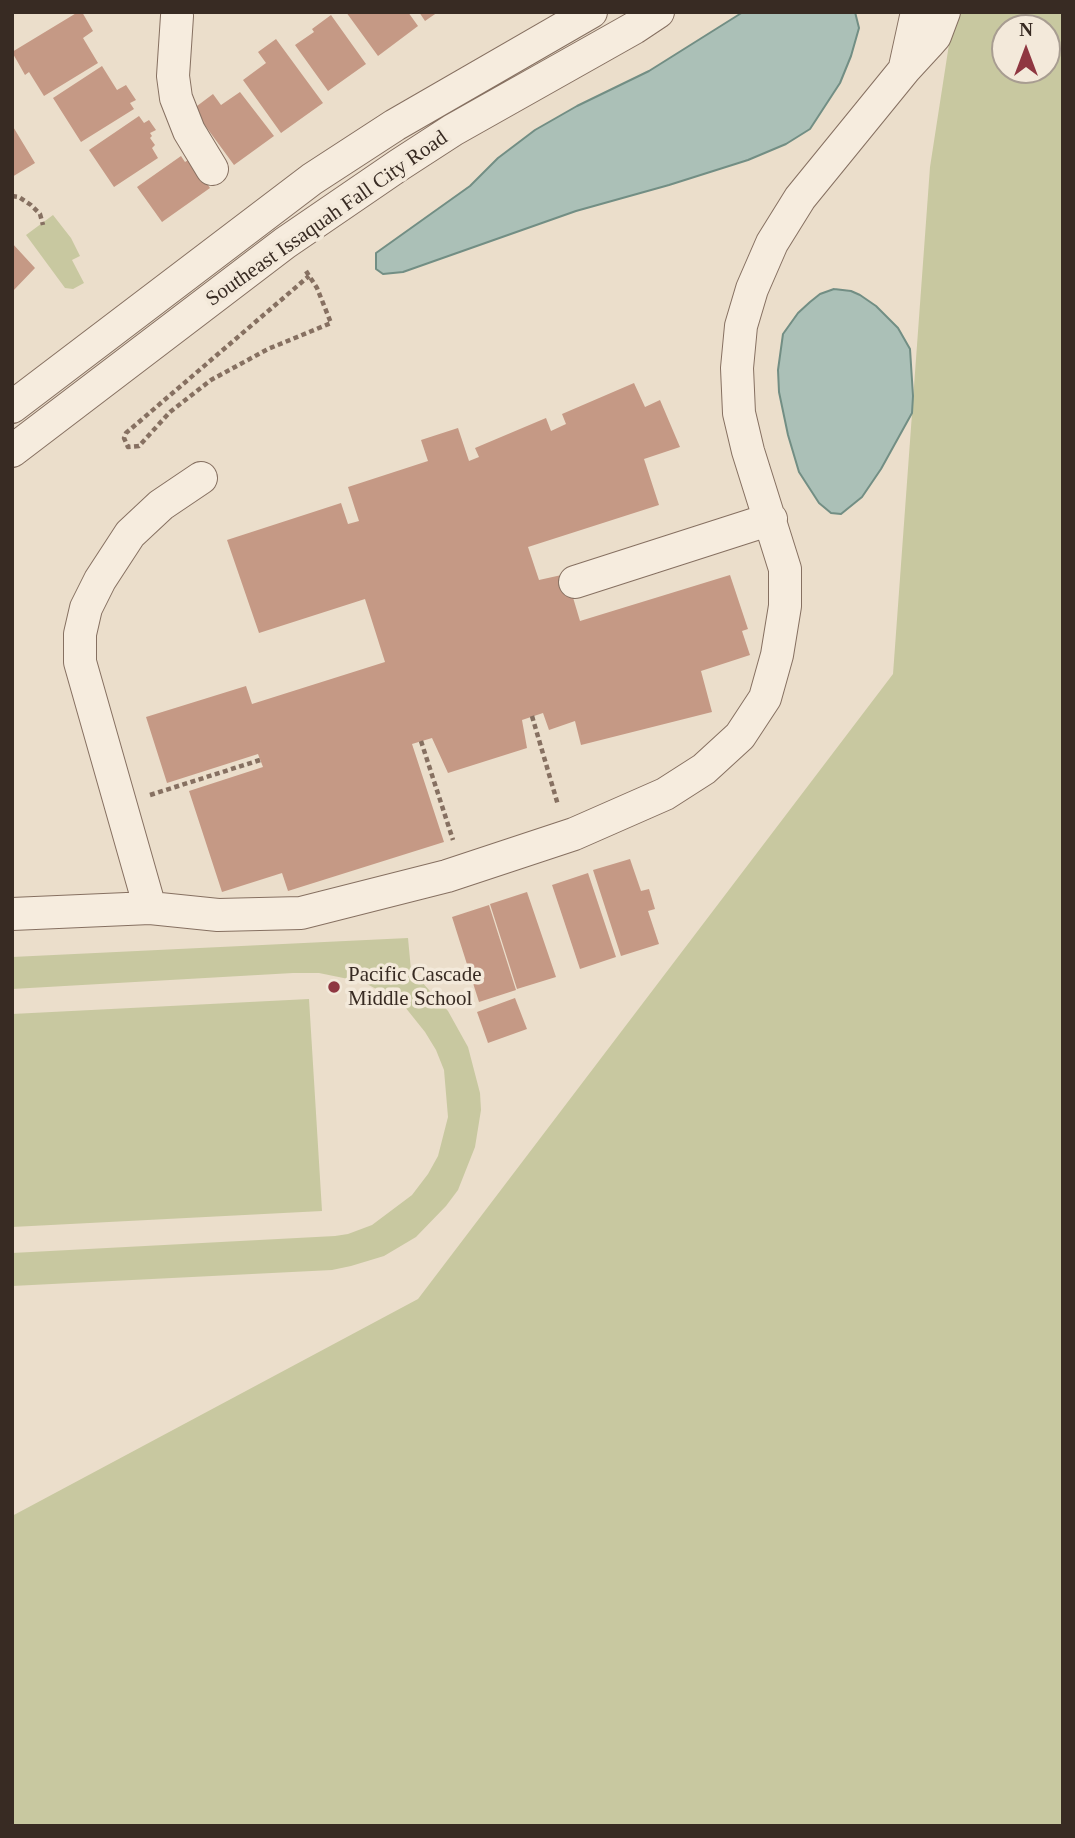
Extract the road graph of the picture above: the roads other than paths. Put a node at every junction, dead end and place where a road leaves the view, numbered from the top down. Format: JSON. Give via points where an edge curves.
{"nodes":[{"id":1,"x":591,"y":12,"type":"edge"},
{"id":2,"x":658,"y":12,"type":"edge"},
{"id":3,"x":908,"y":12,"type":"edge"},
{"id":4,"x":917,"y":12,"type":"edge"},
{"id":5,"x":944,"y":12,"type":"edge"},
{"id":6,"x":183,"y":13,"type":"edge"},
{"id":7,"x":905,"y":69,"type":"junction"},
{"id":8,"x":212,"y":169,"type":"dead end"},
{"id":9,"x":12,"y":407,"type":"edge"},
{"id":10,"x":12,"y":451,"type":"edge"},
{"id":11,"x":201,"y":478,"type":"dead end"},
{"id":12,"x":771,"y":519,"type":"junction"},
{"id":13,"x":575,"y":582,"type":"dead end"},
{"id":14,"x":150,"y":908,"type":"junction"},
{"id":15,"x":12,"y":914,"type":"edge"}],
"edges":[{"from":1,"to":9,"type":"street","name":"Southeast Issaquah Fall City Road","via":[[418,111],[313,179]]},
{"from":2,"to":10,"type":"street","name":"Southeast Issaquah Fall City Road","via":[[387,173],[285,243]]},
{"from":3,"to":7,"type":"street"},
{"from":4,"to":7,"type":"street"},
{"from":5,"to":7,"type":"street","via":[[935,36]]},
{"from":6,"to":8,"type":"street","via":[[173,76],[176,98]]},
{"from":7,"to":12,"type":"street","via":[[800,198],[772,243],[752,289],[738,354],[739,414]]},
{"from":11,"to":14,"type":"street","via":[[161,505],[130,534],[100,580],[80,634],[80,662]]},
{"from":12,"to":13,"type":"street"},
{"from":12,"to":14,"type":"street","via":[[785,569],[785,607],[765,698],[740,736],[704,769],[665,794],[574,834],[447,876],[301,913],[218,915]]},
{"from":14,"to":15,"type":"street"}]}
